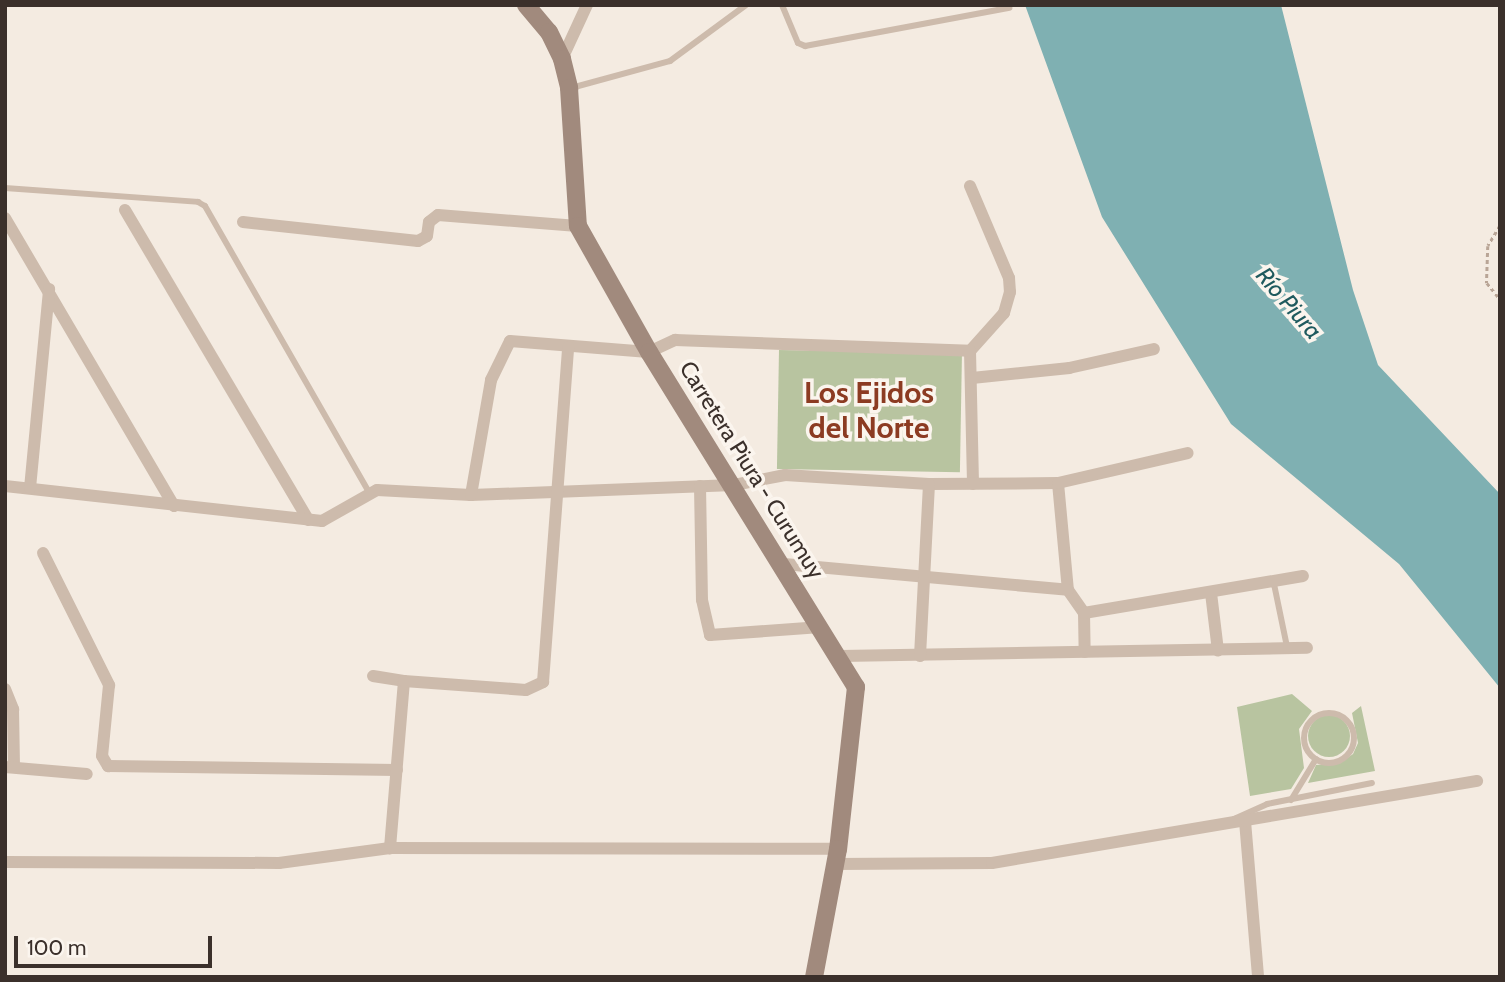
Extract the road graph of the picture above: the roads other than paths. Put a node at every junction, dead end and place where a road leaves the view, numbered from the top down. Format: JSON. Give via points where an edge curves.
{"nodes":[{"id":1,"x":526,"y":5,"type":"edge"},
{"id":2,"x":587,"y":5,"type":"edge"},
{"id":3,"x":746,"y":5,"type":"edge"},
{"id":4,"x":782,"y":5,"type":"edge"},
{"id":5,"x":1009,"y":8,"type":"dead end"},
{"id":6,"x":562,"y":59,"type":"junction"},
{"id":7,"x":569,"y":88,"type":"junction"},
{"id":8,"x":970,"y":186,"type":"dead end"},
{"id":9,"x":5,"y":188,"type":"edge"},
{"id":10,"x":125,"y":210,"type":"dead end"},
{"id":11,"x":5,"y":218,"type":"edge"},
{"id":12,"x":243,"y":222,"type":"dead end"},
{"id":13,"x":578,"y":226,"type":"junction"},
{"id":14,"x":11,"y":239,"type":"edge"},
{"id":15,"x":49,"y":289,"type":"junction"},
{"id":16,"x":568,"y":347,"type":"junction"},
{"id":17,"x":1154,"y":349,"type":"dead end"},
{"id":18,"x":970,"y":351,"type":"junction"},
{"id":19,"x":649,"y":352,"type":"junction"},
{"id":20,"x":972,"y":378,"type":"junction"},
{"id":21,"x":1188,"y":453,"type":"dead end"},
{"id":22,"x":1058,"y":483,"type":"junction"},
{"id":23,"x":929,"y":484,"type":"junction"},
{"id":24,"x":973,"y":484,"type":"junction"},
{"id":25,"x":734,"y":485,"type":"junction"},
{"id":26,"x":5,"y":486,"type":"edge"},
{"id":27,"x":700,"y":486,"type":"junction"},
{"id":28,"x":30,"y":488,"type":"junction"},
{"id":29,"x":369,"y":492,"type":"junction"},
{"id":30,"x":554,"y":492,"type":"junction"},
{"id":31,"x":471,"y":495,"type":"junction"},
{"id":32,"x":174,"y":506,"type":"junction"},
{"id":33,"x":308,"y":520,"type":"junction"},
{"id":34,"x":43,"y":553,"type":"dead end"},
{"id":35,"x":784,"y":565,"type":"junction"},
{"id":36,"x":925,"y":576,"type":"junction"},
{"id":37,"x":1303,"y":576,"type":"dead end"},
{"id":38,"x":1274,"y":584,"type":"junction"},
{"id":39,"x":1069,"y":590,"type":"junction"},
{"id":40,"x":1211,"y":593,"type":"junction"},
{"id":41,"x":1083,"y":613,"type":"junction"},
{"id":42,"x":821,"y":627,"type":"junction"},
{"id":43,"x":1307,"y":648,"type":"dead end"},
{"id":44,"x":1287,"y":649,"type":"junction"},
{"id":45,"x":1218,"y":651,"type":"junction"},
{"id":46,"x":1085,"y":653,"type":"junction"},
{"id":47,"x":841,"y":656,"type":"junction"},
{"id":48,"x":920,"y":656,"type":"junction"},
{"id":49,"x":373,"y":676,"type":"dead end"},
{"id":50,"x":404,"y":681,"type":"junction"},
{"id":51,"x":5,"y":689,"type":"edge"},
{"id":52,"x":1316,"y":759,"type":"junction"},
{"id":53,"x":10,"y":767,"type":"edge"},
{"id":54,"x":397,"y":771,"type":"junction"},
{"id":55,"x":87,"y":774,"type":"dead end"},
{"id":56,"x":1477,"y":781,"type":"dead end"},
{"id":57,"x":1372,"y":783,"type":"dead end"},
{"id":58,"x":1291,"y":800,"type":"junction"},
{"id":59,"x":1245,"y":821,"type":"junction"},
{"id":60,"x":1226,"y":824,"type":"junction"},
{"id":61,"x":390,"y":848,"type":"junction"},
{"id":62,"x":836,"y":857,"type":"junction"},
{"id":63,"x":5,"y":862,"type":"edge"},
{"id":64,"x":814,"y":977,"type":"edge"},
{"id":65,"x":1258,"y":977,"type":"edge"}],
"edges":[{"from":1,"to":6,"type":"main road","name":"Carretera Piura - Curumuy","via":[[549,32]]},
{"from":2,"to":6,"type":"street"},
{"from":3,"to":7,"type":"lane","via":[[670,61]]},
{"from":4,"to":5,"type":"lane","via":[[797,43],[805,46]]},
{"from":6,"to":7,"type":"main road","name":"Carretera Piura - Curumuy"},
{"from":7,"to":13,"type":"main road","name":"Carretera Piura - Curumuy"},
{"from":8,"to":18,"type":"street","via":[[1009,278],[1010,292],[1004,313]]},
{"from":9,"to":29,"type":"lane","via":[[205,206]]},
{"from":10,"to":33,"type":"street"},
{"from":11,"to":14,"type":"street"},
{"from":12,"to":13,"type":"street","via":[[418,241],[427,236],[429,222],[438,215]]},
{"from":13,"to":19,"type":"main road","name":"Carretera Piura - Curumuy"},
{"from":14,"to":15,"type":"street"},
{"from":15,"to":28,"type":"street"},
{"from":15,"to":32,"type":"street"},
{"from":16,"to":19,"type":"street"},
{"from":16,"to":30,"type":"street"},
{"from":16,"to":31,"type":"street","via":[[510,341],[491,380]]},
{"from":17,"to":20,"type":"street","via":[[1069,368]]},
{"from":18,"to":19,"type":"street","via":[[675,340]]},
{"from":18,"to":20,"type":"street"},
{"from":19,"to":25,"type":"main road","name":"Carretera Piura - Curumuy"},
{"from":20,"to":24,"type":"street"},
{"from":21,"to":22,"type":"street"},
{"from":22,"to":24,"type":"street"},
{"from":22,"to":39,"type":"street"},
{"from":23,"to":24,"type":"street"},
{"from":23,"to":25,"type":"street","via":[[785,475]]},
{"from":23,"to":36,"type":"street"},
{"from":25,"to":27,"type":"street"},
{"from":25,"to":35,"type":"main road","name":"Carretera Piura - Curumuy"},
{"from":26,"to":28,"type":"street"},
{"from":27,"to":30,"type":"street"},
{"from":27,"to":42,"type":"street","via":[[702,600],[710,635]]},
{"from":28,"to":32,"type":"street"},
{"from":29,"to":31,"type":"street"},
{"from":29,"to":33,"type":"street","via":[[333,518]]},
{"from":30,"to":31,"type":"street"},
{"from":30,"to":50,"type":"street","via":[[543,682],[526,690]]},
{"from":32,"to":33,"type":"street"},
{"from":34,"to":54,"type":"street","via":[[109,685],[102,756],[108,765]]},
{"from":35,"to":36,"type":"street"},
{"from":35,"to":42,"type":"main road","name":"Carretera Piura - Curumuy"},
{"from":36,"to":39,"type":"street"},
{"from":36,"to":48,"type":"street"},
{"from":37,"to":38,"type":"street"},
{"from":38,"to":40,"type":"street"},
{"from":38,"to":44,"type":"lane"},
{"from":39,"to":41,"type":"street","via":[[1070,599]]},
{"from":40,"to":41,"type":"street"},
{"from":40,"to":45,"type":"street"},
{"from":41,"to":46,"type":"street"},
{"from":42,"to":47,"type":"main road","name":"Carretera Piura - Curumuy"},
{"from":43,"to":44,"type":"street"},
{"from":44,"to":45,"type":"street"},
{"from":45,"to":46,"type":"street"},
{"from":46,"to":48,"type":"street"},
{"from":47,"to":48,"type":"street"},
{"from":47,"to":62,"type":"main road","name":"Carretera Piura - Curumuy","via":[[857,700]]},
{"from":49,"to":50,"type":"street"},
{"from":50,"to":54,"type":"street"},
{"from":51,"to":53,"type":"street","via":[[13,709]]},
{"from":52,"to":52,"type":"lane","via":[[1337,762],[1351,752],[1355,735],[1342,715],[1318,715],[1307,726],[1304,742]]},
{"from":52,"to":58,"type":"lane"},
{"from":53,"to":55,"type":"street"},
{"from":54,"to":61,"type":"street"},
{"from":56,"to":59,"type":"street"},
{"from":57,"to":58,"type":"lane"},
{"from":58,"to":60,"type":"lane","via":[[1250,809]]},
{"from":59,"to":60,"type":"street"},
{"from":59,"to":65,"type":"street"},
{"from":60,"to":62,"type":"street","via":[[992,863]]},
{"from":61,"to":62,"type":"street"},
{"from":61,"to":63,"type":"street","via":[[279,863]]},
{"from":62,"to":64,"type":"main road","name":"Carretera Piura - Curumuy"}]}
